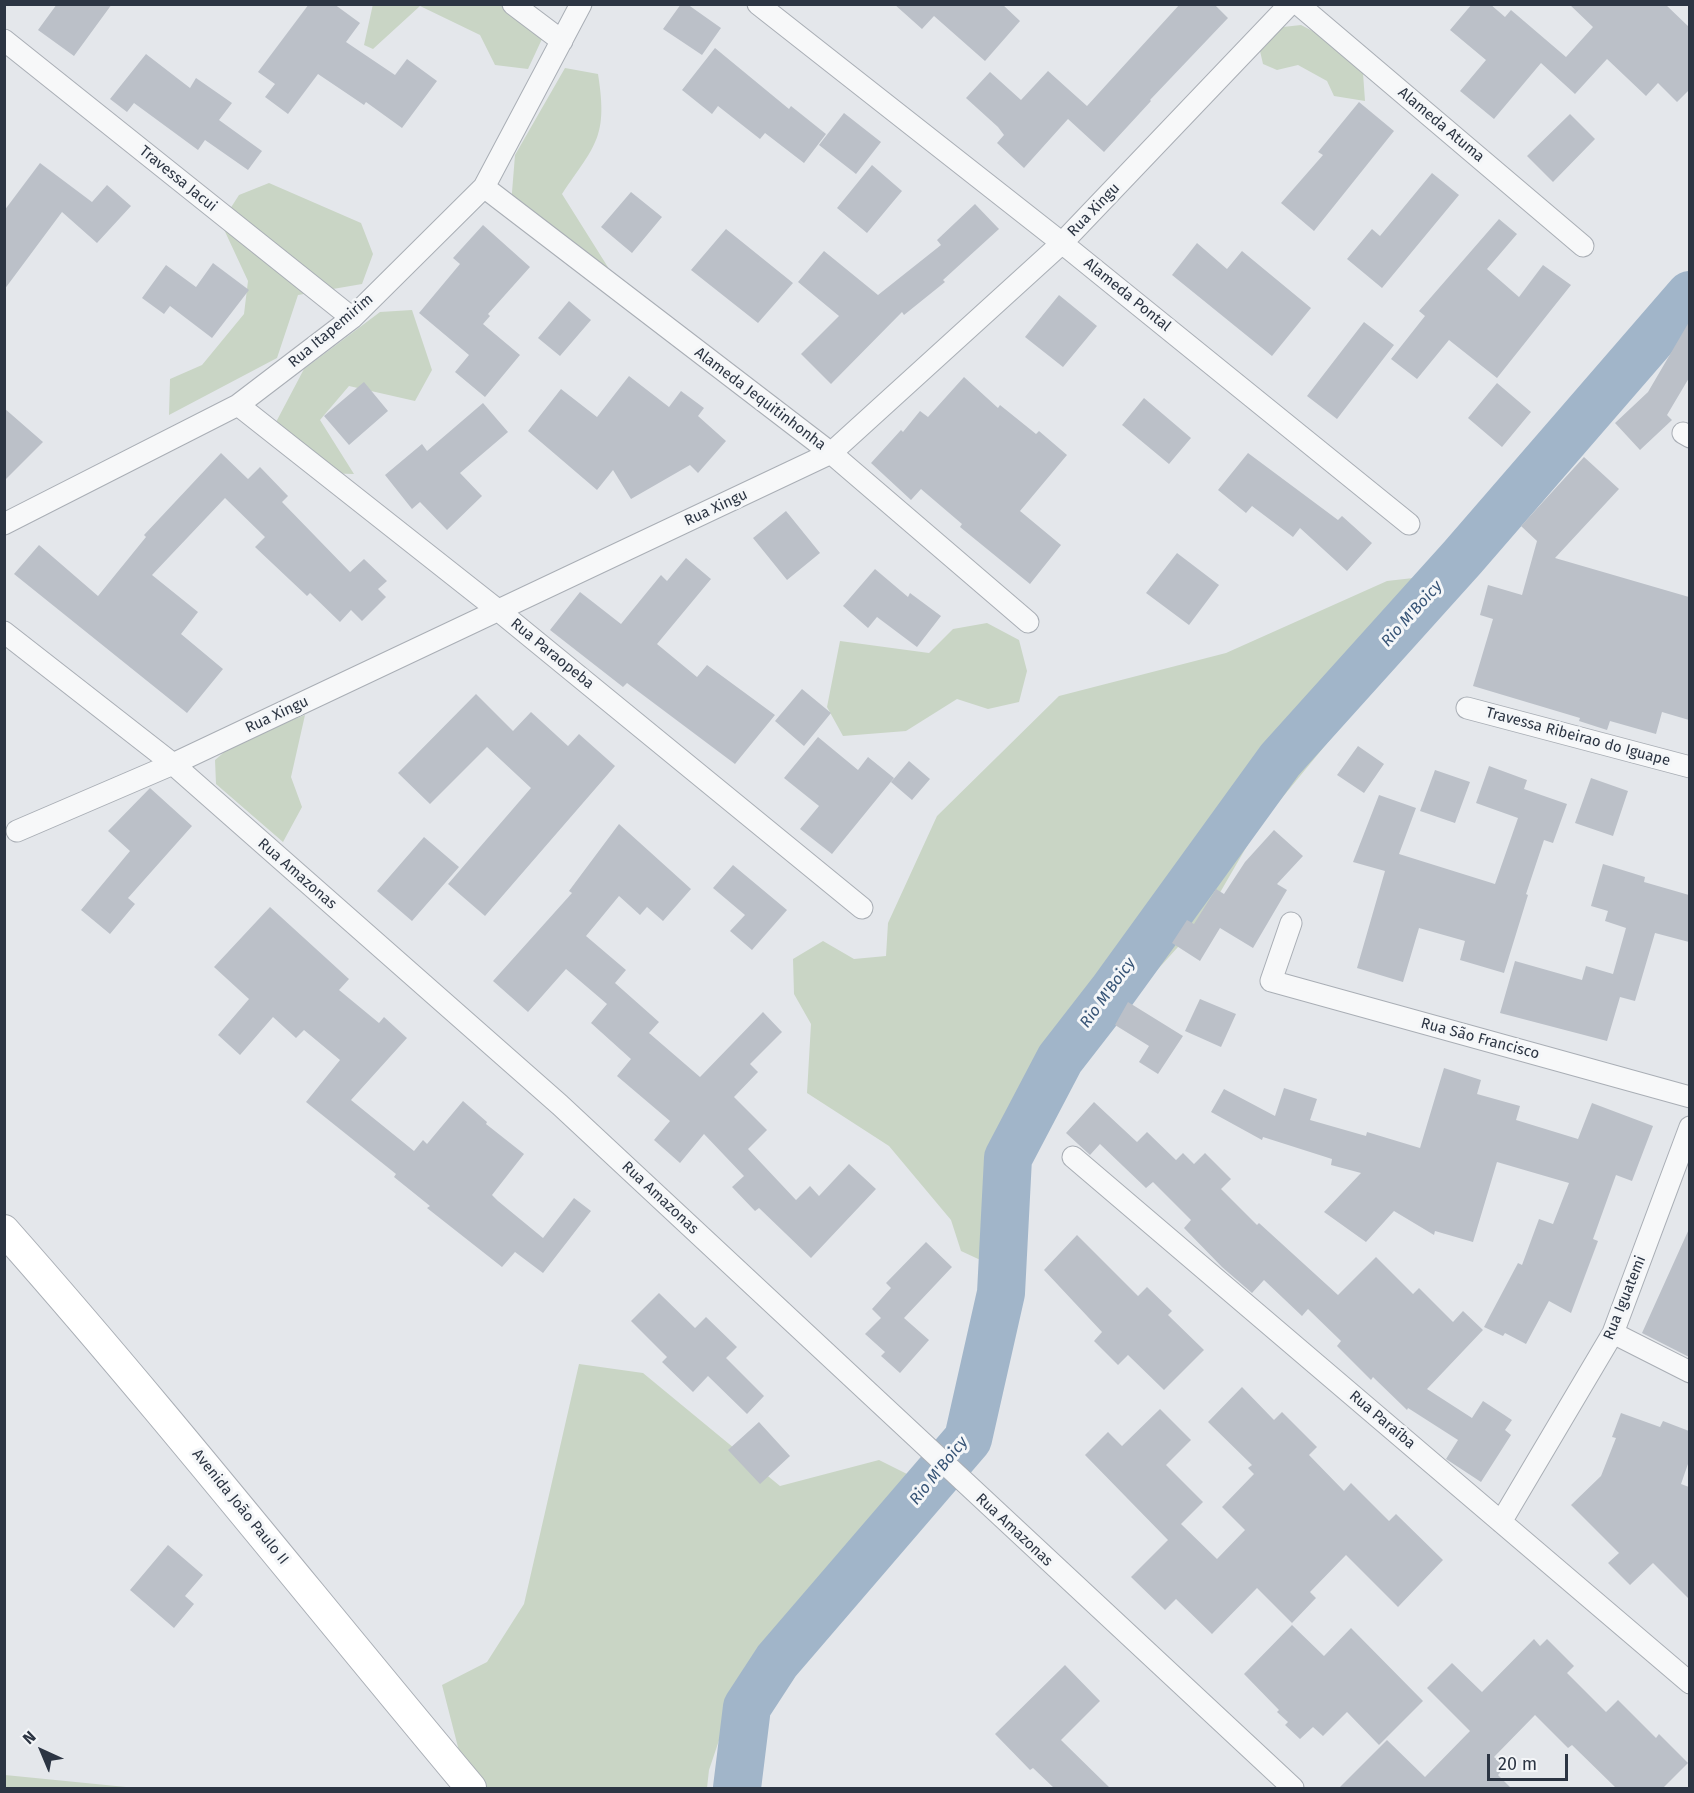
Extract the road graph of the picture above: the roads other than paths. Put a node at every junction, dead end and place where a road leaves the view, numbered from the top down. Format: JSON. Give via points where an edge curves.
{"nodes":[{"id":1,"x":513,"y":4,"type":"edge"},
{"id":2,"x":581,"y":4,"type":"edge"},
{"id":3,"x":758,"y":4,"type":"edge"},
{"id":4,"x":1290,"y":4,"type":"edge"},
{"id":5,"x":1298,"y":4,"type":"edge"},
{"id":6,"x":4,"y":40,"type":"edge"},
{"id":7,"x":562,"y":41,"type":"junction"},
{"id":8,"x":484,"y":187,"type":"junction"},
{"id":9,"x":1062,"y":243,"type":"junction"},
{"id":10,"x":1583,"y":246,"type":"dead end"},
{"id":11,"x":352,"y":318,"type":"junction"},
{"id":12,"x":238,"y":405,"type":"junction"},
{"id":13,"x":831,"y":453,"type":"junction"},
{"id":14,"x":4,"y":524,"type":"edge"},
{"id":15,"x":1409,"y":524,"type":"dead end"},
{"id":16,"x":499,"y":611,"type":"junction"},
{"id":17,"x":1028,"y":622,"type":"dead end"},
{"id":18,"x":4,"y":632,"type":"edge"},
{"id":19,"x":1467,"y":708,"type":"dead end"},
{"id":20,"x":173,"y":764,"type":"junction"},
{"id":21,"x":1689,"y":767,"type":"edge"},
{"id":22,"x":17,"y":831,"type":"dead end"},
{"id":23,"x":862,"y":908,"type":"dead end"},
{"id":24,"x":1291,"y":923,"type":"dead end"},
{"id":25,"x":1689,"y":1097,"type":"edge"},
{"id":26,"x":1689,"y":1127,"type":"edge"},
{"id":27,"x":1073,"y":1157,"type":"dead end"},
{"id":28,"x":4,"y":1230,"type":"edge"},
{"id":29,"x":1613,"y":1333,"type":"junction"},
{"id":30,"x":1689,"y":1372,"type":"edge"},
{"id":31,"x":1501,"y":1522,"type":"junction"},
{"id":32,"x":1689,"y":1683,"type":"edge"},
{"id":33,"x":471,"y":1788,"type":"edge"},
{"id":34,"x":1293,"y":1788,"type":"edge"}],
"edges":[{"from":1,"to":7,"type":"street"},
{"from":2,"to":7,"type":"street","name":"Rua Itapemirim"},
{"from":3,"to":9,"type":"street","name":"Alameda Pontal"},
{"from":4,"to":9,"type":"street","name":"Rua Xingu"},
{"from":5,"to":10,"type":"street","name":"Alameda Atuma"},
{"from":6,"to":11,"type":"street","name":"Travessa Jacui"},
{"from":7,"to":8,"type":"street","name":"Rua Itapemirim"},
{"from":8,"to":11,"type":"street","name":"Rua Itapemirim"},
{"from":8,"to":13,"type":"street","name":"Alameda Jequitinhonha"},
{"from":9,"to":13,"type":"street","name":"Rua Xingu"},
{"from":9,"to":15,"type":"street","name":"Alameda Pontal"},
{"from":11,"to":12,"type":"street","name":"Rua Itapemirim"},
{"from":12,"to":14,"type":"street","name":"Rua Itapemirim"},
{"from":12,"to":16,"type":"street","name":"Rua Paraopeba"},
{"from":13,"to":16,"type":"street","name":"Rua Xingu"},
{"from":13,"to":17,"type":"street","name":"Alameda Jequitinhonha"},
{"from":16,"to":20,"type":"street","name":"Rua Xingu"},
{"from":16,"to":23,"type":"street","name":"Rua Paraopeba"},
{"from":18,"to":20,"type":"street","name":"Rua Amazonas"},
{"from":19,"to":21,"type":"street","name":"Travessa Ribeirao do Iguape"},
{"from":20,"to":22,"type":"street","name":"Rua Xingu"},
{"from":20,"to":34,"type":"street","name":"Rua Amazonas","via":[[560,1105]]},
{"from":24,"to":25,"type":"street","name":"Rua São Francisco","via":[[1271,981]]},
{"from":26,"to":29,"type":"street","name":"Rua Iguatemi"},
{"from":27,"to":31,"type":"street","name":"Rua Paraíba"},
{"from":28,"to":33,"type":"main road","name":"Avenida João Paulo II","via":[[118,1359]]},
{"from":29,"to":30,"type":"street"},
{"from":29,"to":31,"type":"street","name":"Rua Iguatemi"},
{"from":31,"to":32,"type":"street","name":"Rua Paraíba"}]}
